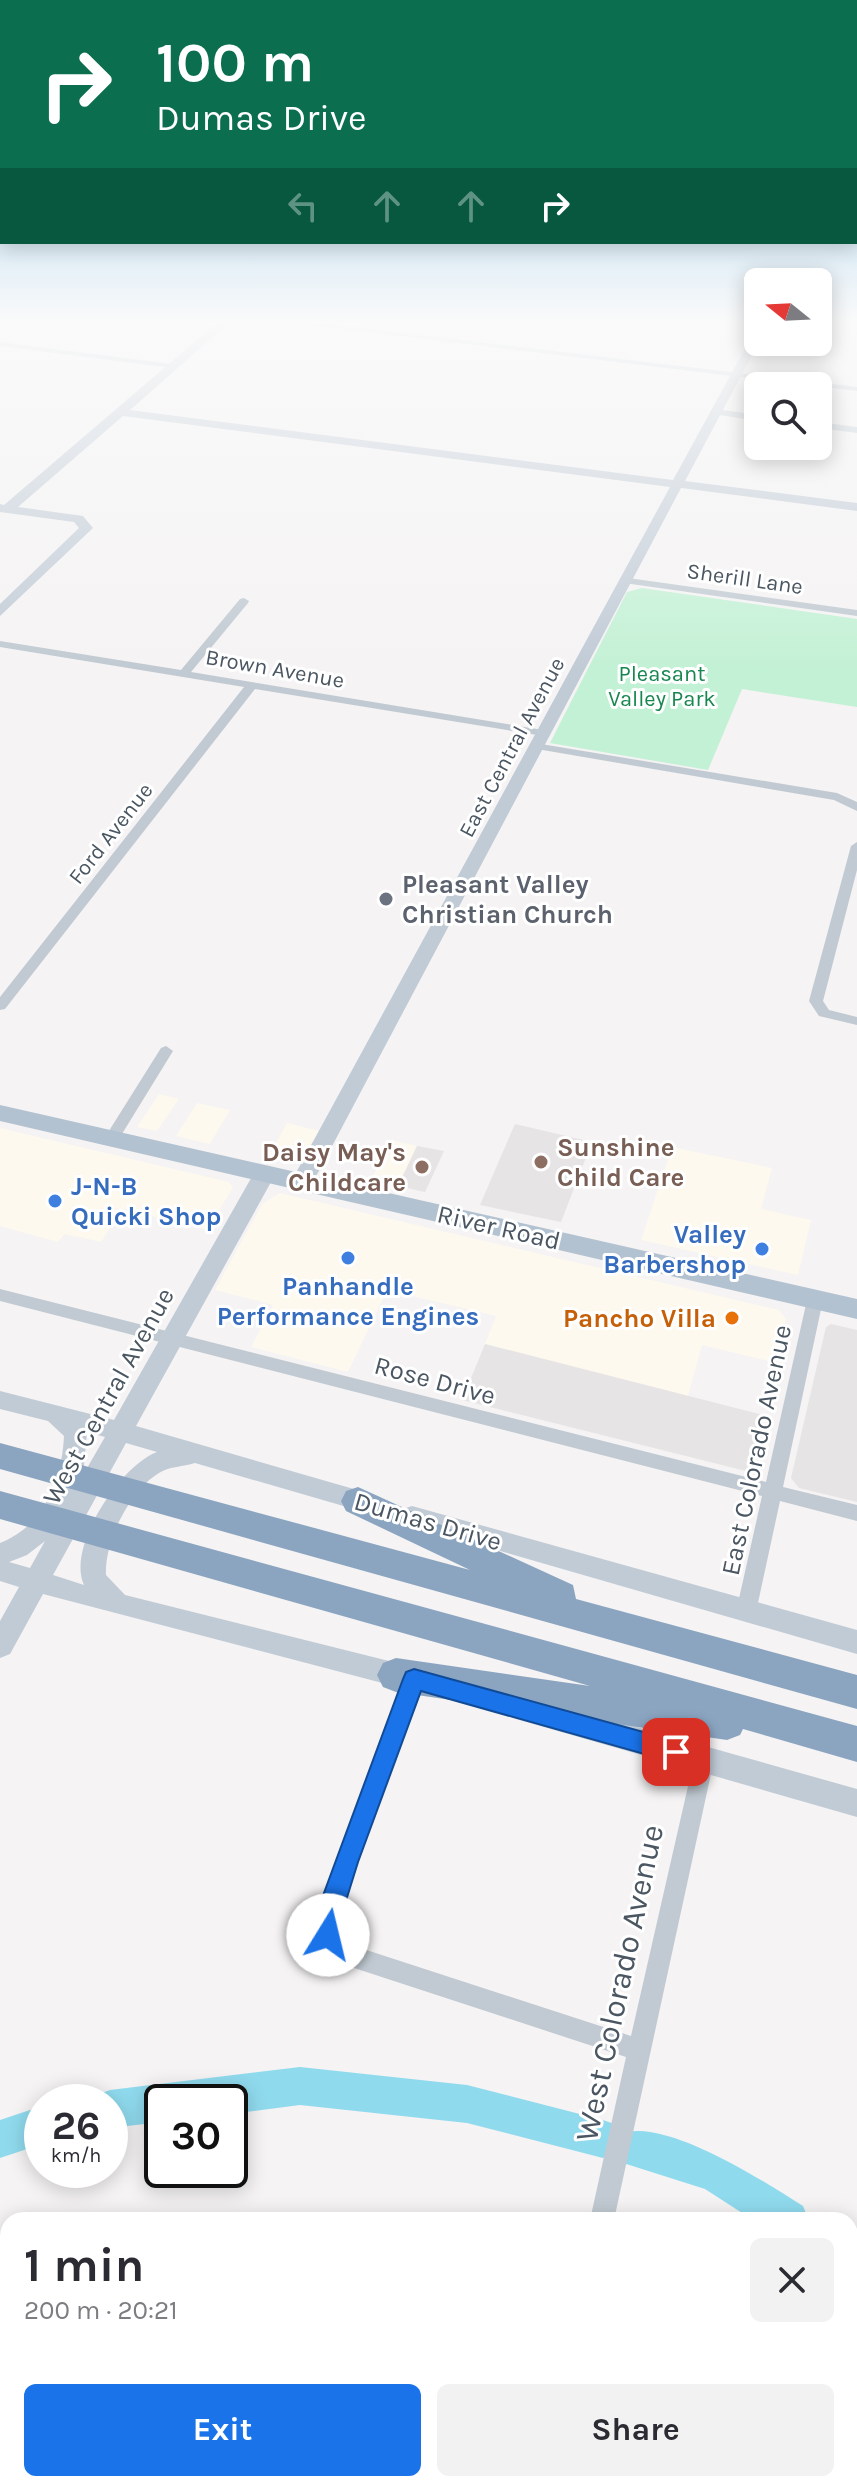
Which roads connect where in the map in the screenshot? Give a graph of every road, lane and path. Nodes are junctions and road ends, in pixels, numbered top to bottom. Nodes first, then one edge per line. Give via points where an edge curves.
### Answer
1 (90, 437) edge
2 (316, 437) edge
3 (702, 437) edge
4 (677, 484) junction
5 (857, 507) edge
6 (4, 509) edge
7 (628, 581) junction
8 (244, 601) dead end
9 (0, 612) edge
10 (857, 613) edge
11 (0, 644) edge
12 (185, 673) junction
13 (252, 685) junction
14 (539, 740) junction
15 (855, 804) edge
16 (857, 846) edge
17 (0, 1006) edge
18 (857, 1021) edge
19 (166, 1051) dead end
20 (0, 1113) edge
21 (112, 1138) junction
22 (265, 1173) junction
23 (302, 1182) junction
24 (0, 1295) edge
25 (815, 1300) junction
26 (857, 1309) edge
27 (171, 1339) junction
28 (0, 1400) edge
29 (56, 1413) junction
30 (120, 1431) junction
31 (198, 1454) junction
32 (10, 1459) edge
33 (773, 1492) junction
34 (358, 1501) junction
35 (0, 1505) edge
36 (857, 1513) edge
37 (0, 1554) edge
38 (0, 1570) edge
39 (36, 1582) junction
40 (118, 1604) junction
41 (746, 1612) junction
42 (857, 1642) edge
43 (0, 1646) edge
44 (750, 1662) junction
45 (405, 1677) junction
46 (857, 1692) edge
47 (845, 1741) edge
48 (704, 1760) junction
49 (857, 1803) edge
50 (640, 2050) junction
51 (604, 2212) edge

1 - 6 street
2 - 4 street
3 - 4 street, East Central Avenue
4 - 5 street
4 - 7 street, East Central Avenue
6 - 9 street via 78,519 86,528
7 - 10 street, Sherill Lane
7 - 14 street, East Central Avenue
8 - 12 street
11 - 12 street, Brown Avenue
12 - 13 street, Brown Avenue
13 - 14 street, Brown Avenue
13 - 17 street, Ford Avenue
14 - 15 street, Brown Avenue
14 - 23 street, East Central Avenue
16 - 18 street via 816,1001 824,1013
19 - 21 street
20 - 21 main road, River Road
21 - 22 main road, River Road
22 - 23 main road, River Road
22 - 27 street, West Central Avenue
23 - 25 main road, River Road
24 - 27 street, Rose Drive
25 - 26 main road, River Road
25 - 33 street, East Colorado Avenue
27 - 30 street, West Central Avenue
27 - 33 street, Rose Drive
28 - 29 street, Dumas Drive
29 - 30 street, Dumas Drive
29 - 37 street via 76,1433 77,1456 62,1495 41,1532
30 - 31 street, Dumas Drive
30 - 39 street, West Central Avenue
31 - 34 street, Dumas Drive
31 - 40 street via 161,1458 138,1475 118,1503 96,1550 92,1573
32 - 44 highway
33 - 36 street, Rose Drive
33 - 41 street, East Colorado Avenue
34 - 41 street, Dumas Drive
34 - 44 highway via 549,1592
35 - 47 highway
38 - 39 street
39 - 40 street
39 - 43 street, West Central Avenue
40 - 45 street
41 - 42 street, Dumas Drive
44 - 46 highway
45 - 47 highway
45 - 48 street
45 - 50 street via 327,1920 332,1945 342,1953
48 - 49 street
48 - 50 street, West Colorado Avenue
50 - 51 street, West Colorado Avenue

